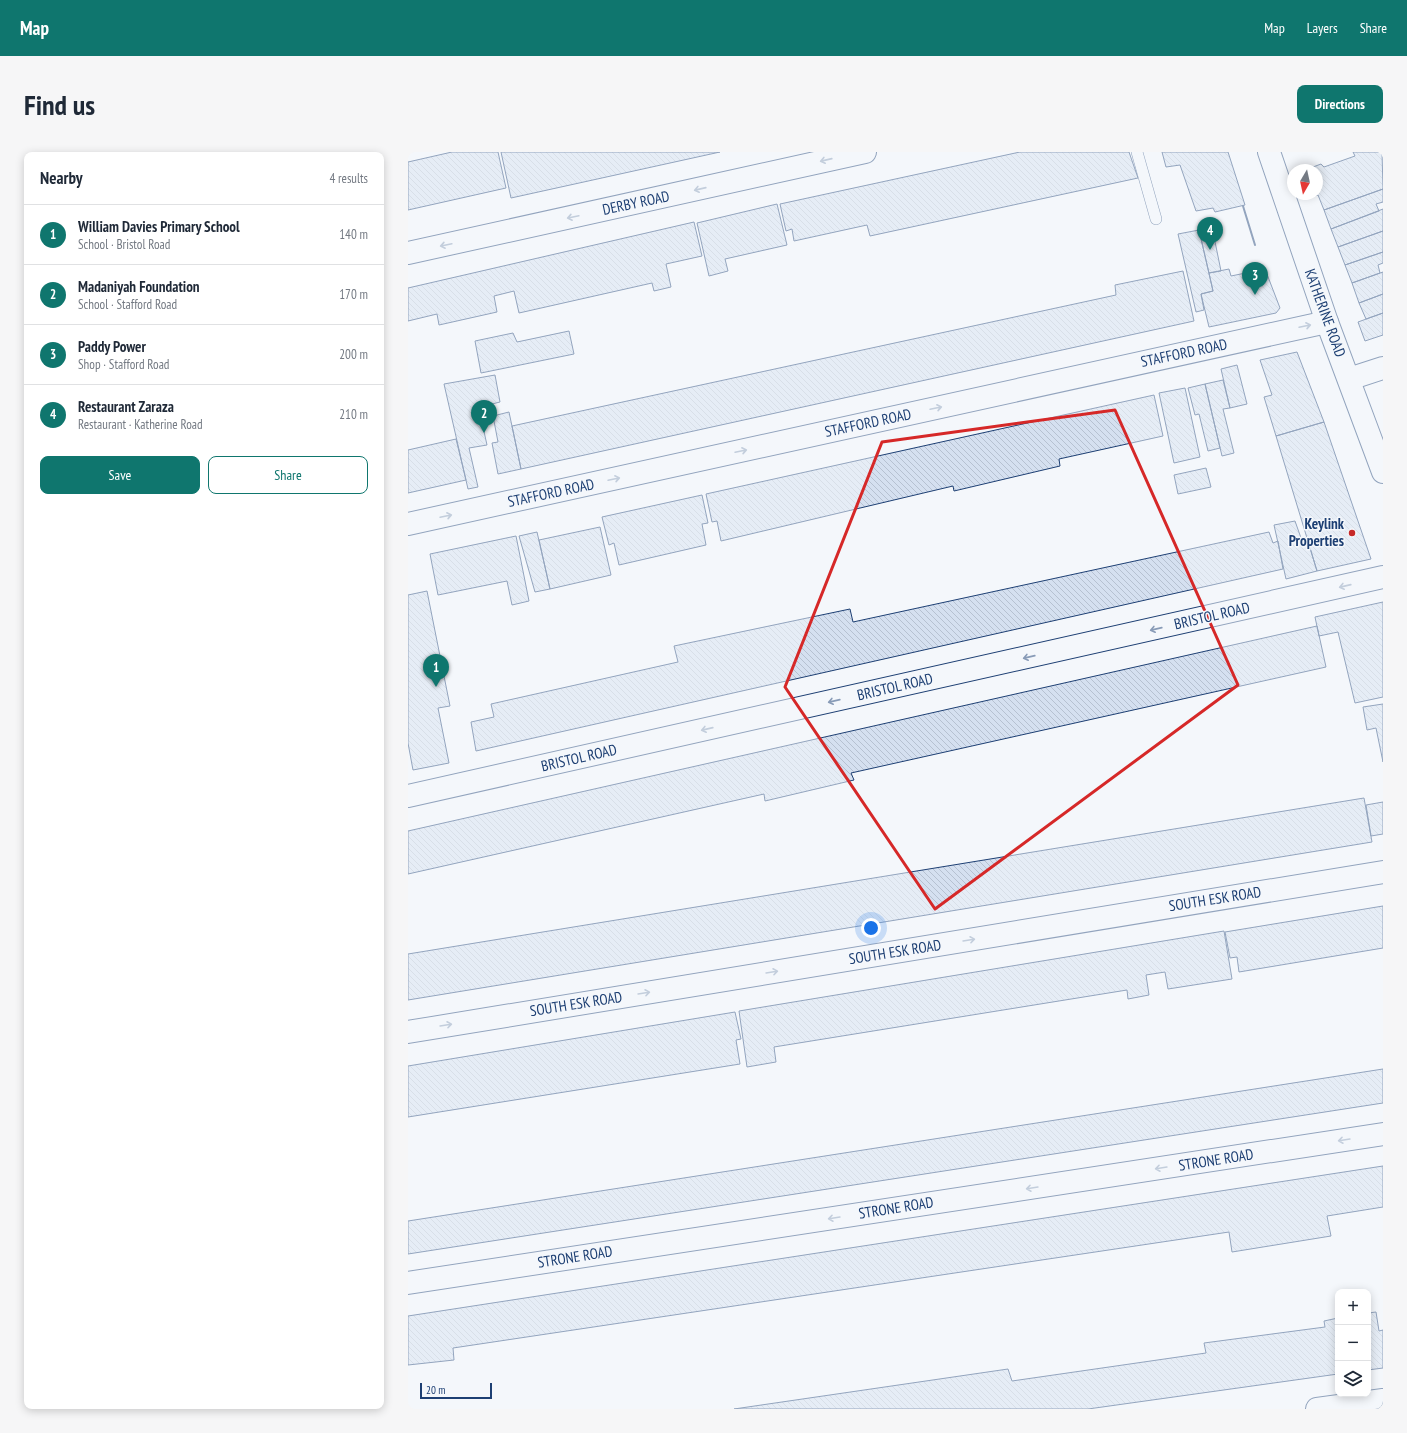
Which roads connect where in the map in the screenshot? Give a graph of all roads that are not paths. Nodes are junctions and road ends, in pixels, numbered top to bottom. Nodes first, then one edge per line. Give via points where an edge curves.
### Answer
1 (864, 152) edge
2 (1137, 152) edge
3 (1269, 152) edge
4 (1156, 219) dead end
5 (408, 253) edge
6 (1327, 322) junction
7 (1383, 368) edge
8 (1349, 379) junction
9 (1383, 472) edge
10 (408, 524) edge
11 (1383, 577) edge
12 (408, 796) edge
13 (1383, 872) edge
14 (408, 1032) edge
15 (1383, 1134) edge
16 (408, 1283) edge
17 (1383, 1400) edge
18 (1316, 1409) edge

1 -> 5 street, DERBY ROAD
2 - 4 lane
3 - 6 street, KATHERINE ROAD
6 - 8 street, KATHERINE ROAD
10 -> 6 street, STAFFORD ROAD
7 - 8 street
8 - 9 street, KATHERINE ROAD
11 -> 12 street, BRISTOL ROAD
14 -> 13 street, SOUTH ESK ROAD
15 -> 16 street, STRONE ROAD
17 - 18 street

